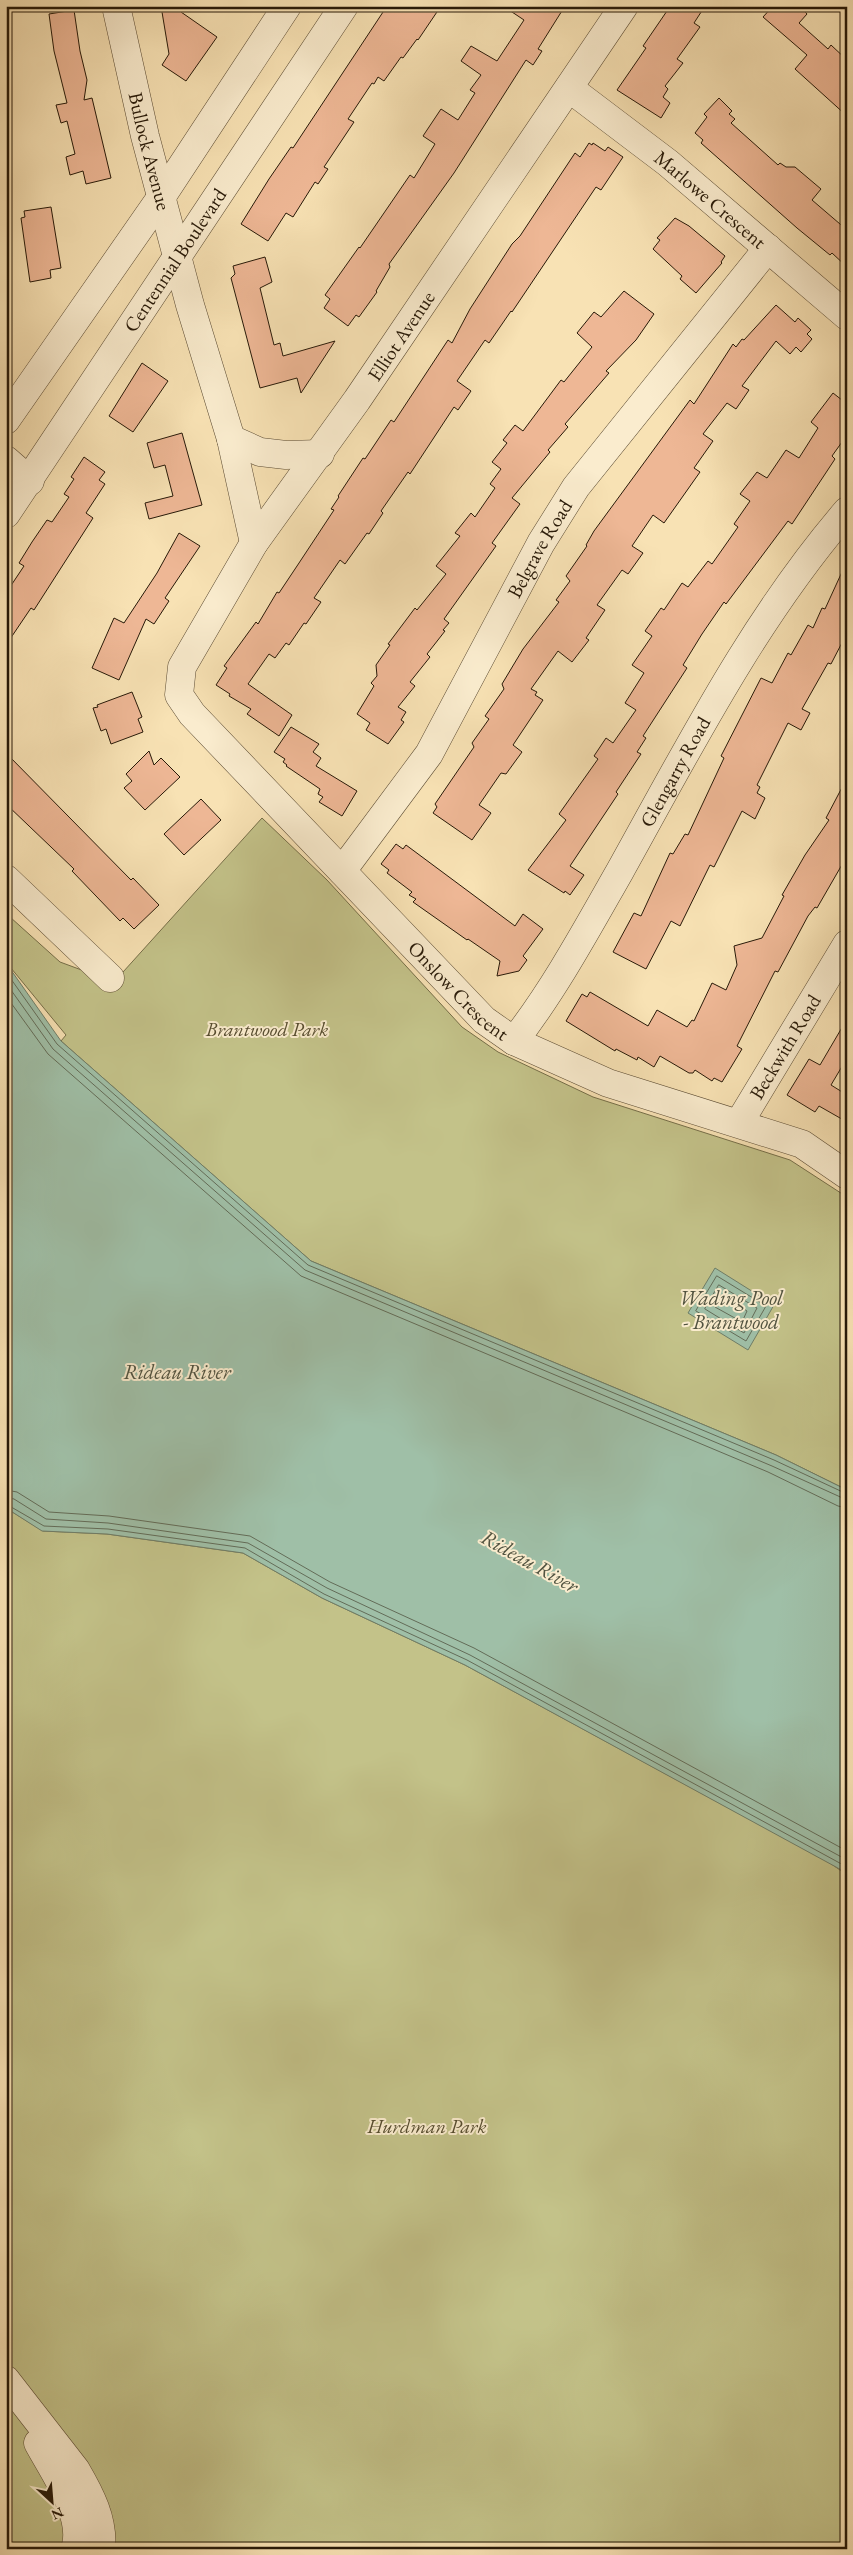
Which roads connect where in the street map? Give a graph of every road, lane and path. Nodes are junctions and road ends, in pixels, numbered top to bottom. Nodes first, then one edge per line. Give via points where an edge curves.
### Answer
1 (116, 6) edge
2 (287, 6) edge
3 (344, 6) edge
4 (624, 6) edge
5 (569, 88) junction
6 (162, 196) junction
7 (768, 248) junction
8 (177, 254) junction
9 (847, 316) edge
10 (6, 420) edge
11 (231, 439) junction
12 (320, 454) junction
13 (6, 460) edge
14 (30, 481) junction
15 (847, 511) edge
16 (6, 514) edge
17 (254, 543) junction
18 (182, 667) joint
19 (342, 870) junction
20 (6, 879) edge
21 (847, 944) edge
22 (110, 978) dead end
23 (514, 1041) junction
24 (739, 1123) junction
25 (847, 1175) edge
26 (6, 2380) edge
27 (75, 2549) edge
28 (101, 2549) edge

1 - 6 street, Bullock Avenue
2 - 6 street
3 - 8 street, Centennial Boulevard
4 - 5 street, Elliot Avenue
5 - 7 street, Marlowe Crescent via 668,163
5 - 12 street, Elliot Avenue
6 - 8 street, Bullock Avenue
6 - 10 street
7 - 9 street, Marlowe Crescent
7 - 19 street, Belgrave Road via 576,487 541,543 429,754
8 - 11 street, Bullock Avenue
8 - 14 street, Centennial Boulevard
11 - 12 street via 260,452
11 - 17 street, Bullock Avenue
12 - 17 street, Elliot Avenue
13 - 14 street
14 - 16 street, Centennial Boulevard
15 - 23 street, Glengarry Road via 809,554 738,660 584,936
17 - 18 street, Elliot Avenue
18 - 19 street, Onslow Crescent via 179,694 192,714
19 - 23 street, Onslow Crescent via 484,1020
20 - 22 street
21 - 24 street, Beckwith Road
23 - 24 street, Onslow Crescent via 608,1083
24 - 25 street, Onslow Crescent via 802,1144
26 - 27 street via 75,2516 78,2534
26 - 28 street via 85,2486 101,2529

